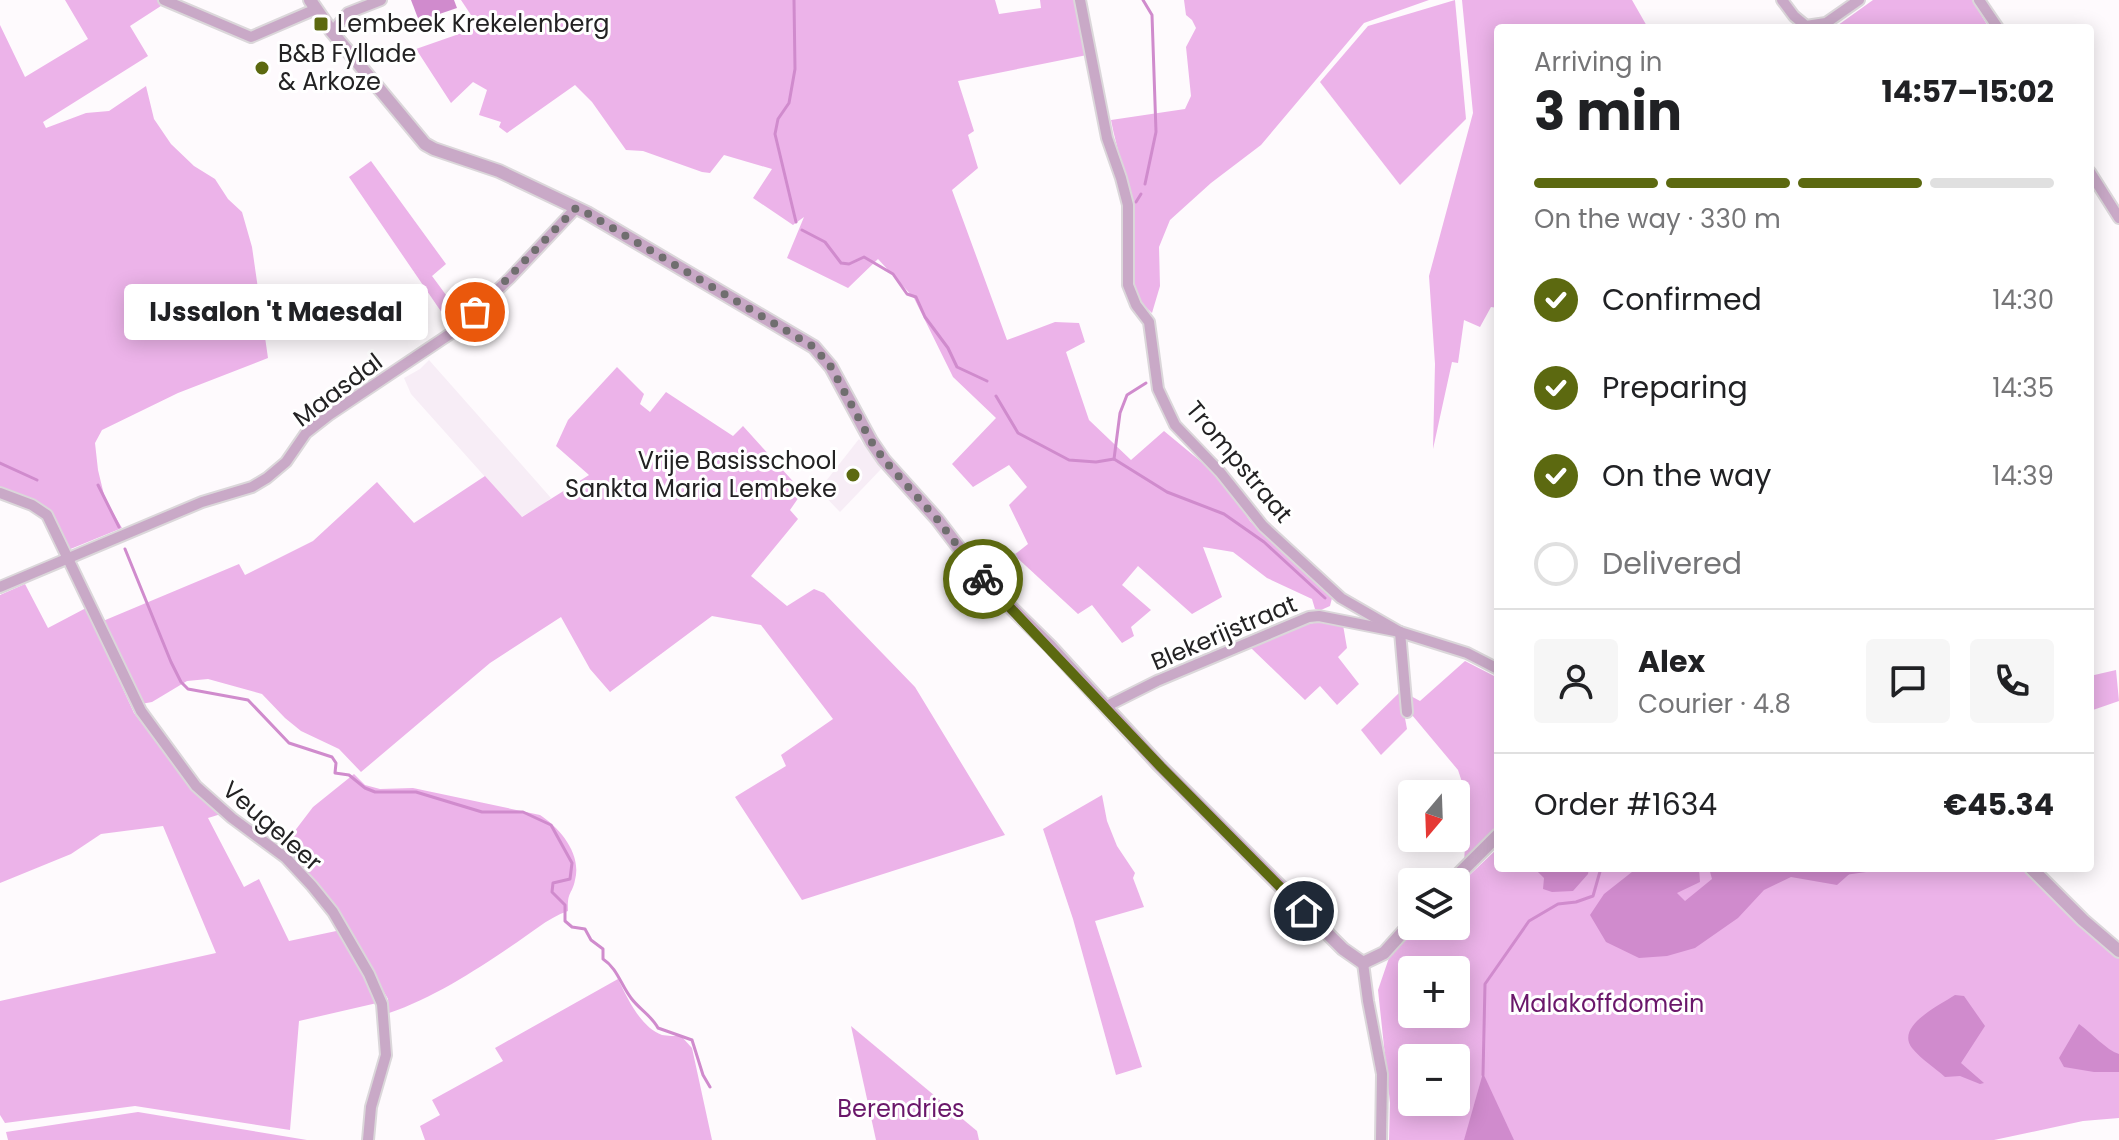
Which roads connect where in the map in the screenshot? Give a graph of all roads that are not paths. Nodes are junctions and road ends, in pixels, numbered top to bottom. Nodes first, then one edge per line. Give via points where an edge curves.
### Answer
1 (164, 0) edge
2 (381, 0) edge
3 (1080, 0) edge
4 (1782, 0) edge
5 (1859, 0) edge
6 (1979, 0) edge
7 (313, 4) edge
8 (1804, 24) edge
9 (1819, 24) edge
10 (1995, 24) edge
11 (332, 32) junction
12 (2094, 178) edge
13 (576, 208) junction
14 (2119, 218) edge
15 (0, 493) edge
16 (68, 559) junction
17 (1011, 559) dead end
18 (985, 582) junction
19 (0, 587) edge
20 (1341, 598) junction
21 (1330, 616) junction
22 (1400, 632) junction
23 (1494, 667) edge
24 (1105, 707) junction
25 (1407, 712) dead end
26 (1494, 839) edge
27 (1465, 868) edge
28 (2035, 872) edge
29 (1398, 938) edge
30 (2119, 951) edge
31 (1363, 963) junction
32 (368, 1140) edge
33 (1381, 1140) edge

1 - 7 street via 251,37
2 - 11 street via 348,13
3 - 20 street, Trompstraat via 1107,138 1128,205 1128,285 1149,322 1158,389 1175,425 1263,526
4 - 8 street
5 - 9 street
6 - 10 street
7 - 11 street
11 - 13 street via 425,144 499,171
12 - 14 street
13 - 16 street, Maasdal via 453,332 306,433 267,478
13 - 18 street via 814,347 884,460
15 - 16 street, Veugeleer via 47,515
16 - 19 street, Maasdal
16 - 32 street, Veugeleer via 150,724 196,786 286,858 312,886 369,974 382,1004 386,1055
17 - 18 street
18 - 24 street
20 - 21 street via 1339,609
20 - 22 street, Trompstraat
21 - 22 street, Blekerijstraat
21 - 24 street, Blekerijstraat via 1309,617
22 - 23 street, Blekerijstraat
22 - 25 street
24 - 31 street via 1274,882
26 - 27 street
28 - 30 street
29 - 31 street via 1384,953
31 - 33 street via 1382,1074

